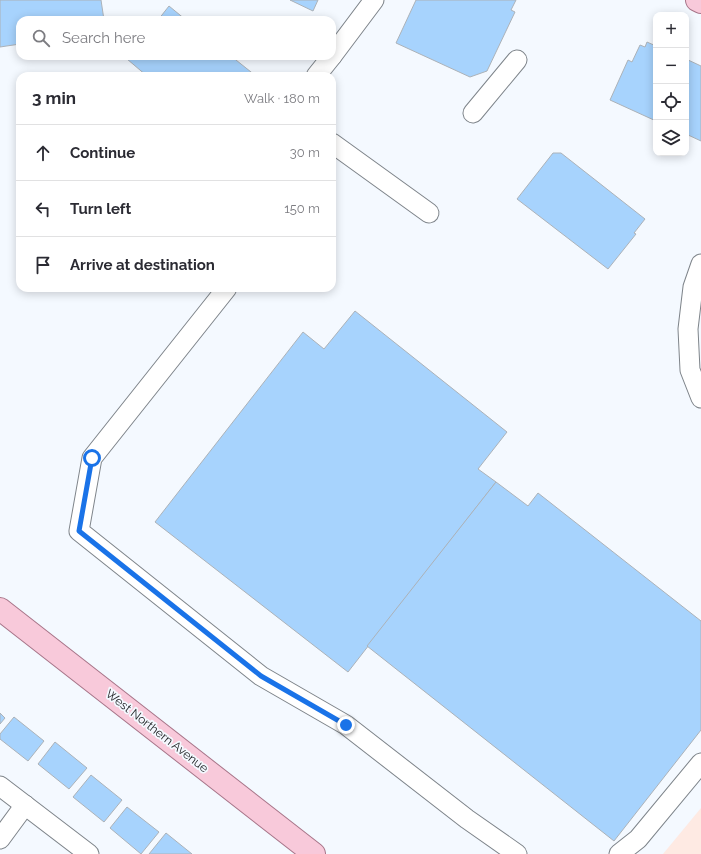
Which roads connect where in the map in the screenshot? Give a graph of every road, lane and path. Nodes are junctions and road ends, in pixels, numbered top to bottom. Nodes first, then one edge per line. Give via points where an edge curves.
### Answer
1 (374, 0) edge
2 (697, 0) edge
3 (701, 2) edge
4 (336, 51) edge
5 (329, 60) edge
6 (517, 60) dead end
7 (319, 72) edge
8 (473, 113) dead end
9 (336, 150) edge
10 (429, 213) dead end
11 (701, 264) edge
12 (224, 292) edge
13 (694, 329) edge
14 (701, 398) edge
15 (0, 609) edge
16 (701, 763) edge
17 (0, 786) edge
18 (25, 805) junction
19 (0, 838) edge
20 (89, 854) edge
21 (314, 854) edge
22 (517, 854) edge
23 (619, 854) edge

1 - 4 street
2 - 3 main road
5 - 7 street
6 - 8 street
9 - 10 street
11 - 13 street via 693,287
12 - 22 street via 92,458 79,531 261,676 346,725 467,819
13 - 14 street via 690,370
15 - 21 main road, West Northern Avenue
16 - 23 street via 638,840
17 - 18 street
18 - 19 street
18 - 20 street

